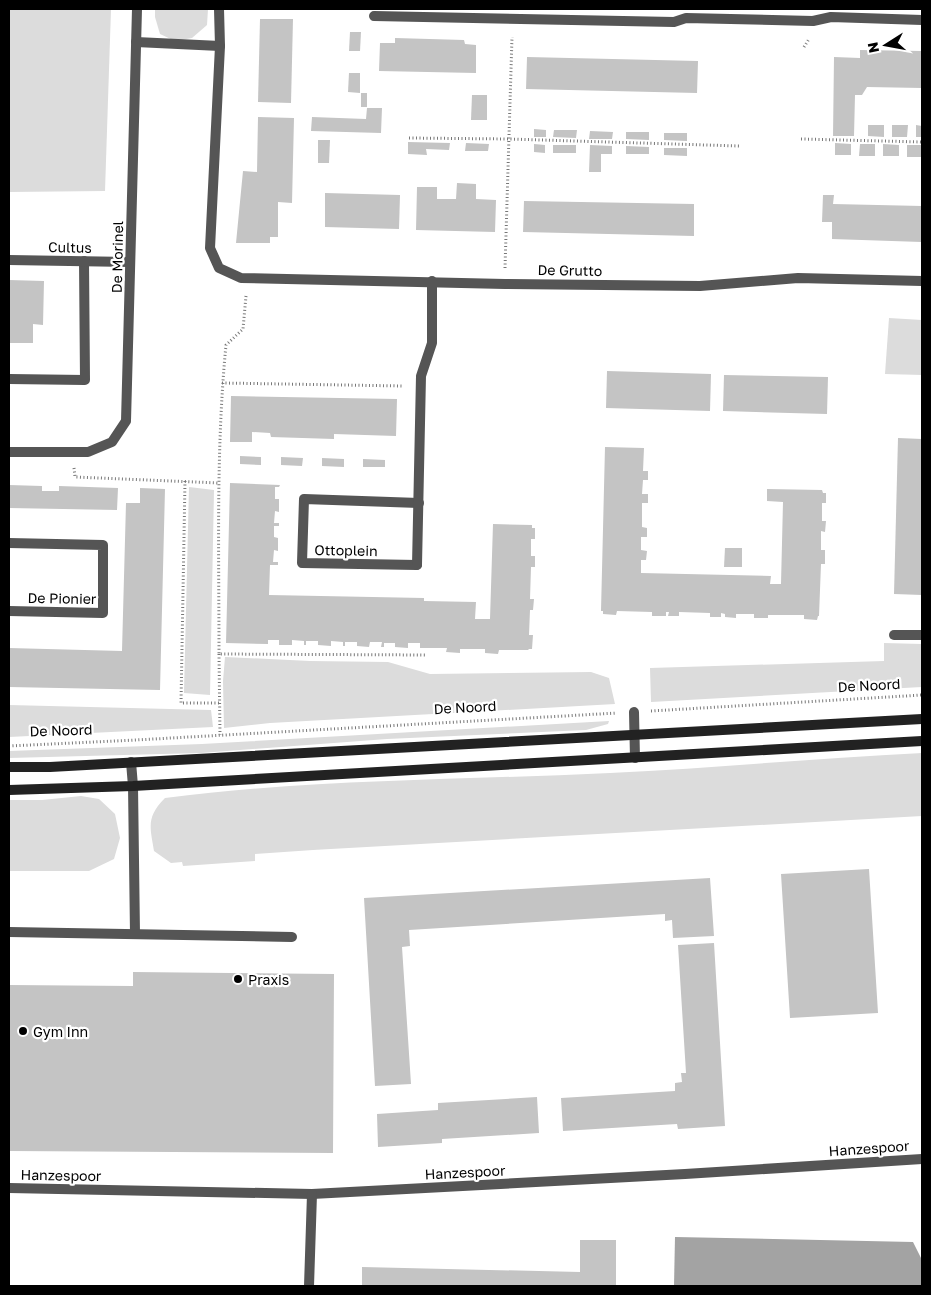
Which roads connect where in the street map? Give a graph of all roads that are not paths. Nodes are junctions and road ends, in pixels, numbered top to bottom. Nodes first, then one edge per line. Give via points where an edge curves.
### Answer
1 (137, 9) edge
2 (219, 9) edge
3 (374, 16) dead end
4 (922, 20) edge
5 (136, 42) junction
6 (220, 46) junction
7 (9, 260) edge
8 (84, 261) junction
9 (130, 262) junction
10 (432, 281) junction
11 (922, 281) edge
12 (9, 379) edge
13 (9, 452) edge
14 (419, 503) junction
15 (9, 543) edge
16 (9, 611) edge
17 (894, 635) dead end
18 (922, 635) edge
19 (634, 712) road end
20 (922, 719) edge
21 (634, 734) junction
22 (922, 741) edge
23 (635, 758) junction
24 (131, 762) junction
25 (9, 768) edge
26 (133, 786) junction
27 (9, 790) edge
28 (9, 932) edge
29 (135, 934) junction
30 (292, 937) dead end
31 (922, 1159) edge
32 (9, 1188) edge
33 (312, 1194) junction
34 (309, 1286) edge

1 - 5 street, De Morinel
2 - 6 street
3 - 4 street via 674,22 686,18
5 - 6 street
5 - 9 street, De Morinel
6 - 10 street, De Grutto via 210,248 219,268 241,278
7 - 8 street, Cultus
8 - 9 street, Cultus
8 - 12 street via 85,380
9 - 13 street, De Morinel via 126,421 112,442 88,452
10 - 11 street, De Grutto via 700,286 798,278
10 - 14 street, Ottoplein via 432,343 421,376
14 - 14 street, Ottoplein via 417,565 302,563 304,499
15 - 16 street, De Pionier via 102,545 103,613
17 - 18 street
19 - 21 street
20 - 21 main road
21 - 23 street
21 - 24 main road
22 - 23 main road
23 - 26 main road
24 - 25 main road
24 - 26 street
26 - 27 main road
26 - 29 street
28 - 29 street
29 - 30 street
31 - 33 street, Hanzespoor
32 - 33 street, Hanzespoor
33 - 34 street

